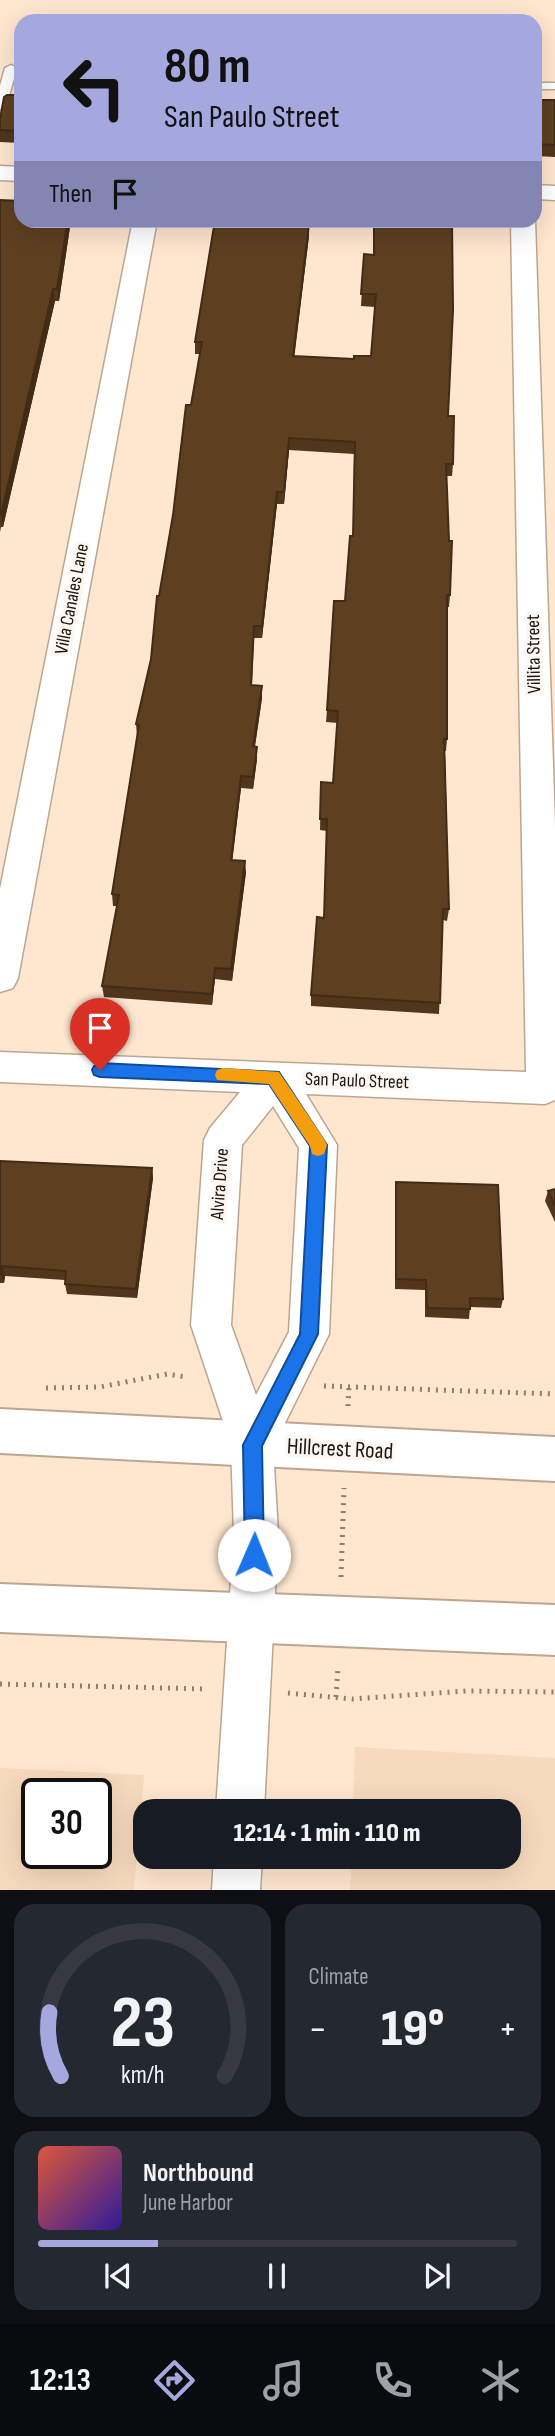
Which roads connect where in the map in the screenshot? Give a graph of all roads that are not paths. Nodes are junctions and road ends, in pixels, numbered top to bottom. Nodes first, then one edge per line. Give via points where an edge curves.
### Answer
1 (11, 68) edge
2 (0, 106) edge
3 (143, 228) edge
4 (523, 228) edge
5 (0, 978) edge
6 (0, 1067) edge
7 (274, 1077) junction
8 (545, 1088) joint
9 (0, 1432) edge
10 (253, 1445) junction
11 (555, 1459) edge
12 (0, 1608) edge
13 (251, 1618) junction
14 (555, 1630) edge
15 (241, 1799) edge
16 (237, 1869) edge
17 (236, 1890) edge

1 - 2 lane
3 - 5 street, Villa Canales Lane
4 - 8 street, Villita Street
6 - 7 street, San Paulo Street
7 - 8 street, San Paulo Street
7 - 10 street, Alvira Drive via 223,1140 211,1312 211,1325
7 - 10 street, Alvira Drive via 318,1145 309,1334
9 - 10 street, Hillcrest Road
10 - 11 street, Hillcrest Road
10 - 13 street, Alvira Drive via 256,1533
12 - 13 street
13 - 14 street
13 - 15 street, Alvira Drive
16 - 17 street

